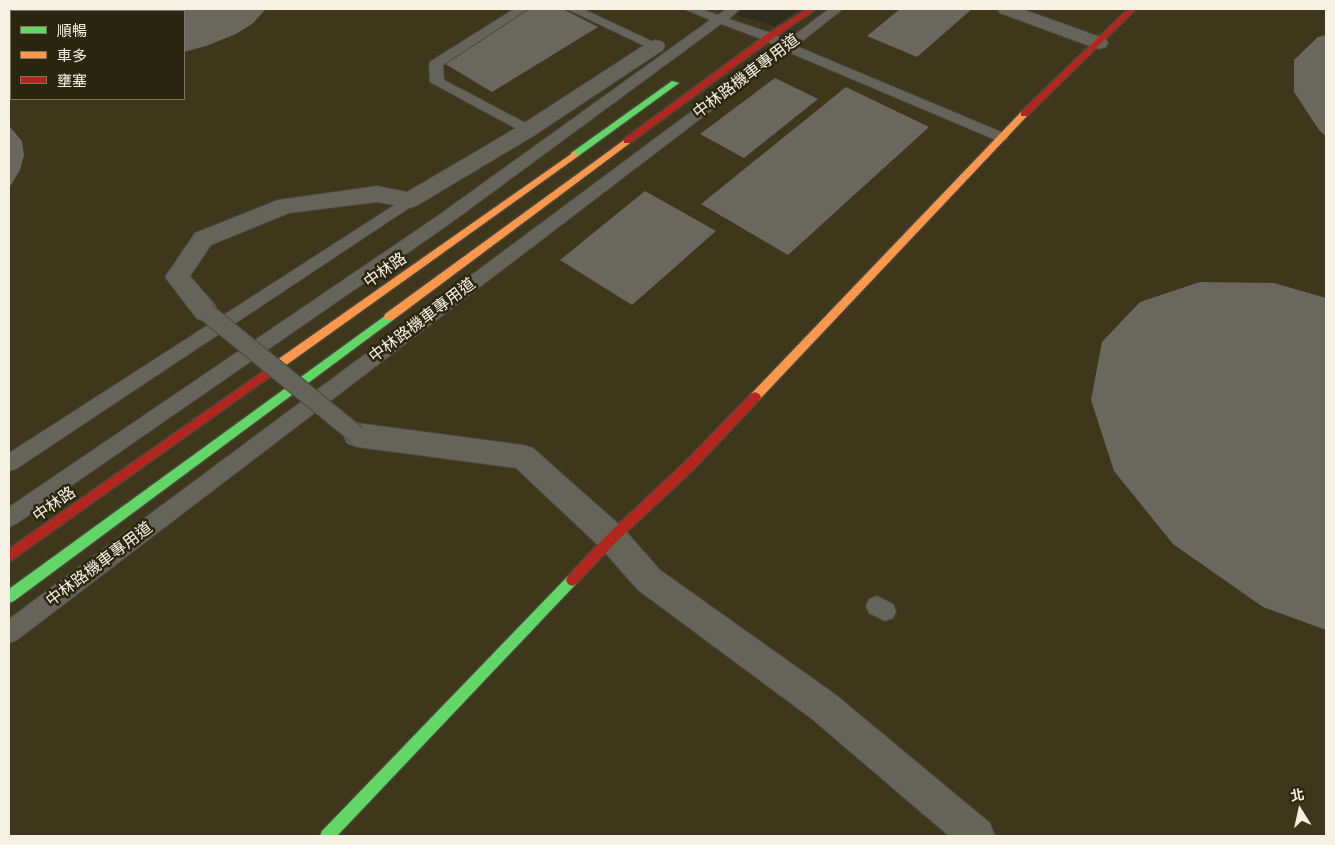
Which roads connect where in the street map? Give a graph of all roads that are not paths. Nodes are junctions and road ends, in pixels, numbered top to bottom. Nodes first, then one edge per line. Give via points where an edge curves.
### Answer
1 (522, 9) edge
2 (573, 9) edge
3 (690, 9) edge
4 (734, 9) edge
5 (812, 9) edge
6 (837, 9) edge
7 (1006, 9) edge
8 (1132, 9) edge
9 (718, 19) junction
10 (764, 19) dead end
11 (748, 30) junction
12 (769, 37) junction
13 (737, 38) dead end
14 (1099, 43) junction
15 (656, 46) joint
16 (786, 46) junction
17 (683, 77) dead end
18 (528, 130) junction
19 (1001, 137) junction
20 (410, 200) junction
21 (206, 312) joint
22 (357, 435) joint
23 (9, 463) edge
24 (9, 518) edge
25 (612, 538) junction
26 (9, 556) edge
27 (9, 597) edge
28 (9, 632) edge
29 (327, 836) edge
30 (977, 836) edge

1 - 18 lane via 436,64 437,82
2 - 15 lane
3 - 9 lane
4 - 9 lane
5 - 12 street
6 - 16 lane, 中林路機車專用道
7 - 14 street
8 - 14 street
9 - 11 lane
9 - 24 lane via 442,221
10 - 11 street
11 - 12 lane
11 - 13 street
12 - 16 lane
12 - 27 street
14 - 19 street
15 - 18 street
16 - 19 lane
16 - 28 lane, 中林路機車專用道
17 - 26 street, 中林路
18 - 20 street
19 - 25 street via 689,466
20 - 21 street via 377,194 286,206 203,239 177,277
20 - 23 lane
21 - 22 lane, bridge
22 - 25 street via 523,457
25 - 29 street
25 - 30 street via 649,580 824,707

